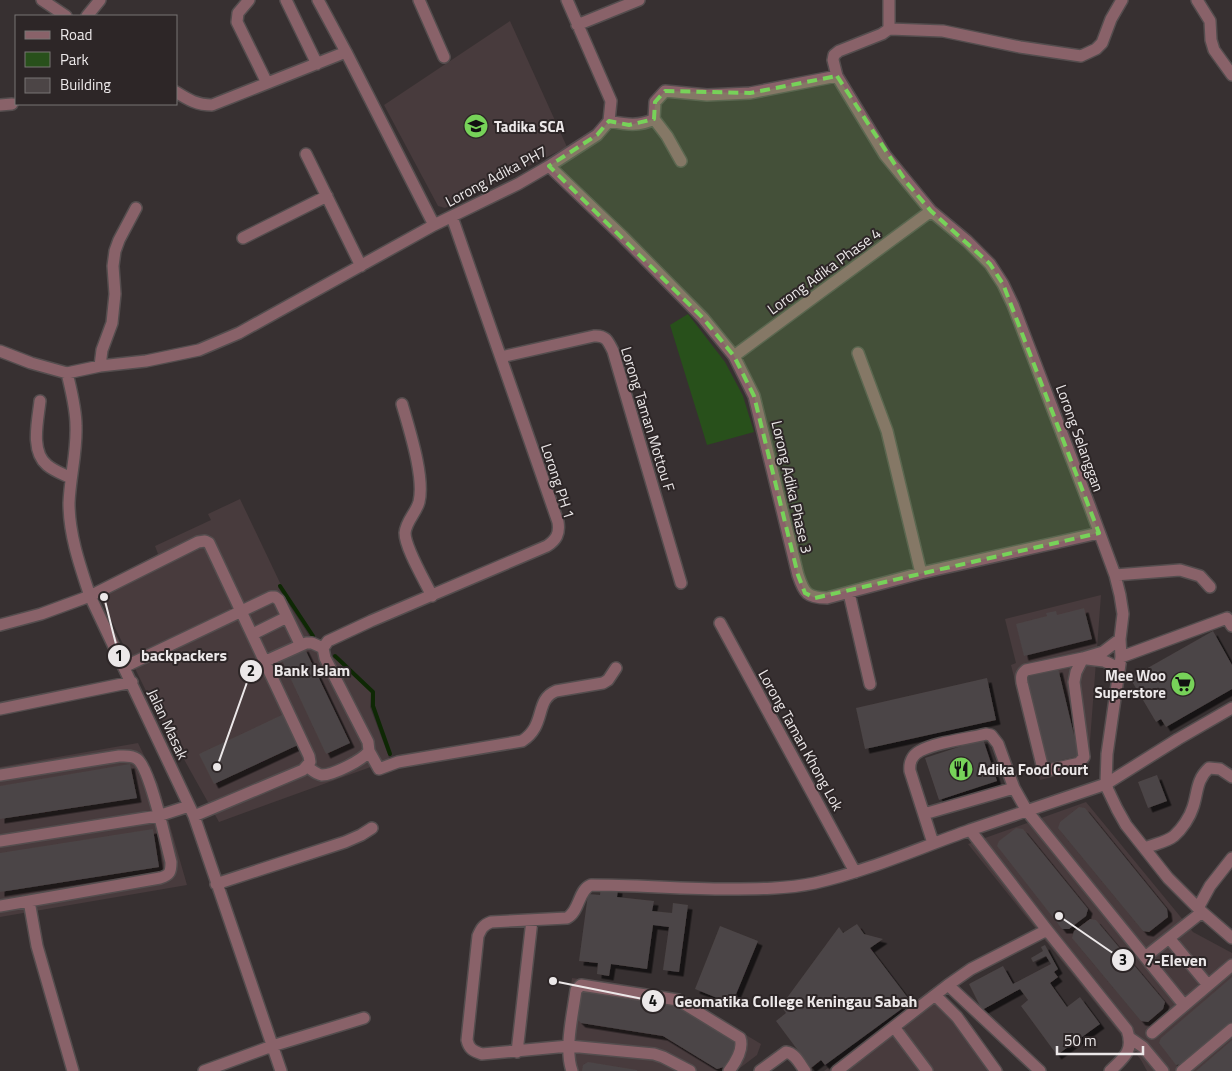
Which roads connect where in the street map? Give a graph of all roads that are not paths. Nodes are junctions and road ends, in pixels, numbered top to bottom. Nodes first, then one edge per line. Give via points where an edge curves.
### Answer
1 (42, 0) edge
2 (100, 0) edge
3 (249, 0) edge
4 (286, 0) edge
5 (318, 0) edge
6 (419, 0) edge
7 (567, 0) edge
8 (639, 0) edge
9 (889, 0) edge
10 (1122, 0) edge
11 (1197, 0) edge
12 (64, 15) edge
13 (88, 15) edge
14 (577, 25) junction
15 (889, 29) junction
16 (346, 52) junction
17 (444, 57) dead end
18 (317, 64) junction
19 (1232, 75) edge
20 (837, 76) junction
21 (267, 83) junction
22 (178, 93) edge
23 (12, 104) dead end
24 (0, 105) edge
25 (654, 119) junction
26 (609, 121) junction
27 (306, 154) dead end
28 (681, 161) dead end
29 (549, 166) junction
30 (327, 196) junction
31 (136, 208) dead end
32 (931, 211) junction
33 (452, 217) junction
34 (434, 225) junction
35 (243, 238) dead end
36 (361, 266) junction
37 (0, 351) edge
38 (858, 353) dead end
39 (734, 356) junction
40 (501, 357) junction
41 (100, 366) junction
42 (67, 373) junction
43 (40, 401) dead end
44 (402, 404) dead end
45 (71, 478) junction
46 (1098, 533) junction
47 (921, 573) junction
48 (1115, 575) junction
49 (681, 583) dead end
50 (1210, 587) dead end
51 (849, 593) junction
52 (90, 596) junction
53 (432, 596) junction
54 (242, 610) junction
55 (287, 617) junction
56 (720, 623) dead end
57 (0, 625) edge
58 (1232, 626) edge
59 (253, 634) junction
60 (1120, 639) junction
61 (300, 644) junction
62 (323, 648) junction
63 (1083, 658) junction
64 (266, 661) junction
65 (1120, 663) junction
66 (124, 667) junction
67 (616, 668) dead end
68 (132, 682) junction
69 (870, 684) dead end
70 (1232, 708) edge
71 (0, 709) edge
72 (369, 751) junction
73 (308, 767) junction
74 (0, 776) edge
75 (1232, 777) edge
76 (1106, 784) junction
77 (1014, 788) junction
78 (191, 811) junction
79 (1026, 811) junction
80 (924, 814) junction
81 (158, 816) junction
82 (372, 828) dead end
83 (970, 830) junction
84 (0, 841) edge
85 (933, 843) junction
86 (1146, 848) junction
87 (1232, 858) edge
88 (855, 872) junction
89 (216, 884) junction
90 (29, 901) junction
91 (0, 906) edge
92 (1200, 910) junction
93 (532, 920) junction
94 (1047, 930) junction
95 (1169, 938) junction
96 (1232, 938) edge
97 (1145, 957) junction
98 (1232, 965) edge
99 (948, 985) junction
100 (1208, 985) junction
101 (935, 995) junction
102 (1184, 1005) junction
103 (364, 1018) dead end
104 (894, 1026) junction
105 (1232, 1029) edge
106 (1152, 1033) dead end
107 (1130, 1038) junction
108 (272, 1046) junction
109 (569, 1046) junction
110 (518, 1052) junction
111 (851, 1067) edge
112 (684, 1070) edge
113 (764, 1070) edge
114 (72, 1071) edge
115 (204, 1071) edge
116 (281, 1071) edge
117 (572, 1071) edge
118 (729, 1071) edge
119 (805, 1071) edge
120 (837, 1071) edge
121 (926, 1071) edge
122 (996, 1071) edge
123 (1040, 1071) edge
124 (1110, 1071) edge
125 (1163, 1071) edge
126 (1182, 1071) edge

1 - 12 street
2 - 13 street
3 - 21 street via 238,13 237,22
4 - 18 street
5 - 16 street
6 - 17 street
7 - 14 street
8 - 14 street
9 - 15 street
10 - 15 street via 1102,43 1081,56 943,31
11 - 19 street via 1210,21 1214,50
14 - 26 street via 611,101
15 - 20 street via 834,55
16 - 18 street
16 - 34 street
18 - 21 street
20 - 25 street via 750,93 707,95 665,91 655,102
20 - 32 street, Lorong Selanggan via 885,155
21 - 22 street via 212,105 194,103
23 - 24 street
25 - 26 street via 645,124 629,125
25 - 28 street
26 - 29 street, Lorong Adika PH7 via 597,135
27 - 30 street
29 - 33 street, Lorong Adika PH7
29 - 39 street, Lorong Adika Phase 3 via 703,318
30 - 35 street
30 - 36 street
31 - 41 street via 116,251 112,323
32 - 39 street, Lorong Adika Phase 4
32 - 46 street, Lorong Selanggan via 990,264 1014,305
33 - 34 street, Lorong Adika PH7
33 - 40 street, Lorong PH 1
34 - 36 street, Lorong Adika PH7
36 - 41 street, Lorong Adika PH7 via 239,333 199,350
37 - 42 street
38 - 47 street via 887,431
39 - 51 street, Lorong Adika Phase 3 via 754,396 802,586 815,598
40 - 49 street, Lorong Taman Mottou F via 594,336 605,337 613,351
40 - 53 street, Lorong PH 1 via 558,522 558,532 555,540 547,546
41 - 42 street, Lorong Adika PH7
42 - 45 street, Jalan Masak via 76,426
43 - 45 street via 38,454 46,464
44 - 53 street via 420,491 419,502 405,534
45 - 52 street, Jalan Masak via 69,504 73,542
46 - 47 street, Lorong Adika Phase 3
46 - 48 street, Lorong Selanggan
47 - 51 street, Lorong Adika Phase 3
48 - 50 street via 1180,570 1200,576
48 - 60 street, Lorong Selanggan via 1123,614
51 - 69 street
52 - 54 street via 205,541 211,546
52 - 57 street
52 - 66 street, Jalan Masak
53 - 62 street, Lorong PH 1 via 345,633
54 - 55 street via 275,597
54 - 59 street
54 - 66 street
55 - 59 street
55 - 61 street
56 - 88 street, Lorong Taman Khong Lok
58 - 65 street via 1227,618
59 - 64 street
60 - 63 street via 1103,652
60 - 65 street, Lorong Selanggan
61 - 62 street via 312,643
61 - 64 street
62 - 72 street via 368,742
63 - 63 street via 1026,670 1021,677 1042,765 1048,770 1080,763 1084,757 1074,682
63 - 65 street
64 - 73 street via 310,756
65 - 76 street, Lorong Selanggan
66 - 68 street, Jalan Masak
67 - 72 street via 603,683 550,694 533,732 522,741 398,762 379,769
68 - 71 street
68 - 78 street, Jalan Masak
70 - 76 street
72 - 73 street via 362,759 328,774 321,775
73 - 78 street
74 - 81 street via 131,756 139,760 146,773
75 - 86 street via 1220,769 1209,768 1197,785 1186,821 1173,836
76 - 79 street
76 - 86 street, Lorong Selanggan via 1126,825
77 - 79 street
77 - 80 street
77 - 80 street via 998,744 991,735 934,746 913,757 910,766
78 - 81 street
78 - 89 street, Jalan Masak
79 - 83 street
79 - 97 street
80 - 85 street
81 - 84 street
81 - 90 street via 171,862 168,875
82 - 89 street via 345,842
83 - 85 street
83 - 94 street
85 - 88 street
86 - 92 street, Lorong Selanggan via 1168,878
87 - 92 street via 1210,886
88 - 93 street via 814,883 767,889 591,884 585,888 570,917
89 - 108 street, Jalan Masak
90 - 91 street
90 - 114 street via 37,946
92 - 95 street
92 - 96 street, Lorong Selanggan
93 - 110 street
93 - 110 street via 491,922 481,928 478,936 468,1047 482,1054
94 - 99 street via 971,969
94 - 107 street via 1122,1022
95 - 97 street
95 - 100 street
97 - 102 street
98 - 100 street
99 - 101 street
99 - 123 street
100 - 102 street
101 - 104 street
101 - 122 street via 956,1017
102 - 106 street
103 - 108 street
104 - 111 street
104 - 121 street
105 - 126 street
107 - 124 street via 1125,1056
107 - 125 street via 1143,1047
108 - 115 street
108 - 116 street, Jalan Masak
109 - 110 street
109 - 112 street via 654,1054
109 - 117 street
109 - 118 street via 576,990 581,985 675,1000 740,1038 741,1048
111 - 120 street
113 - 119 street via 789,1052

